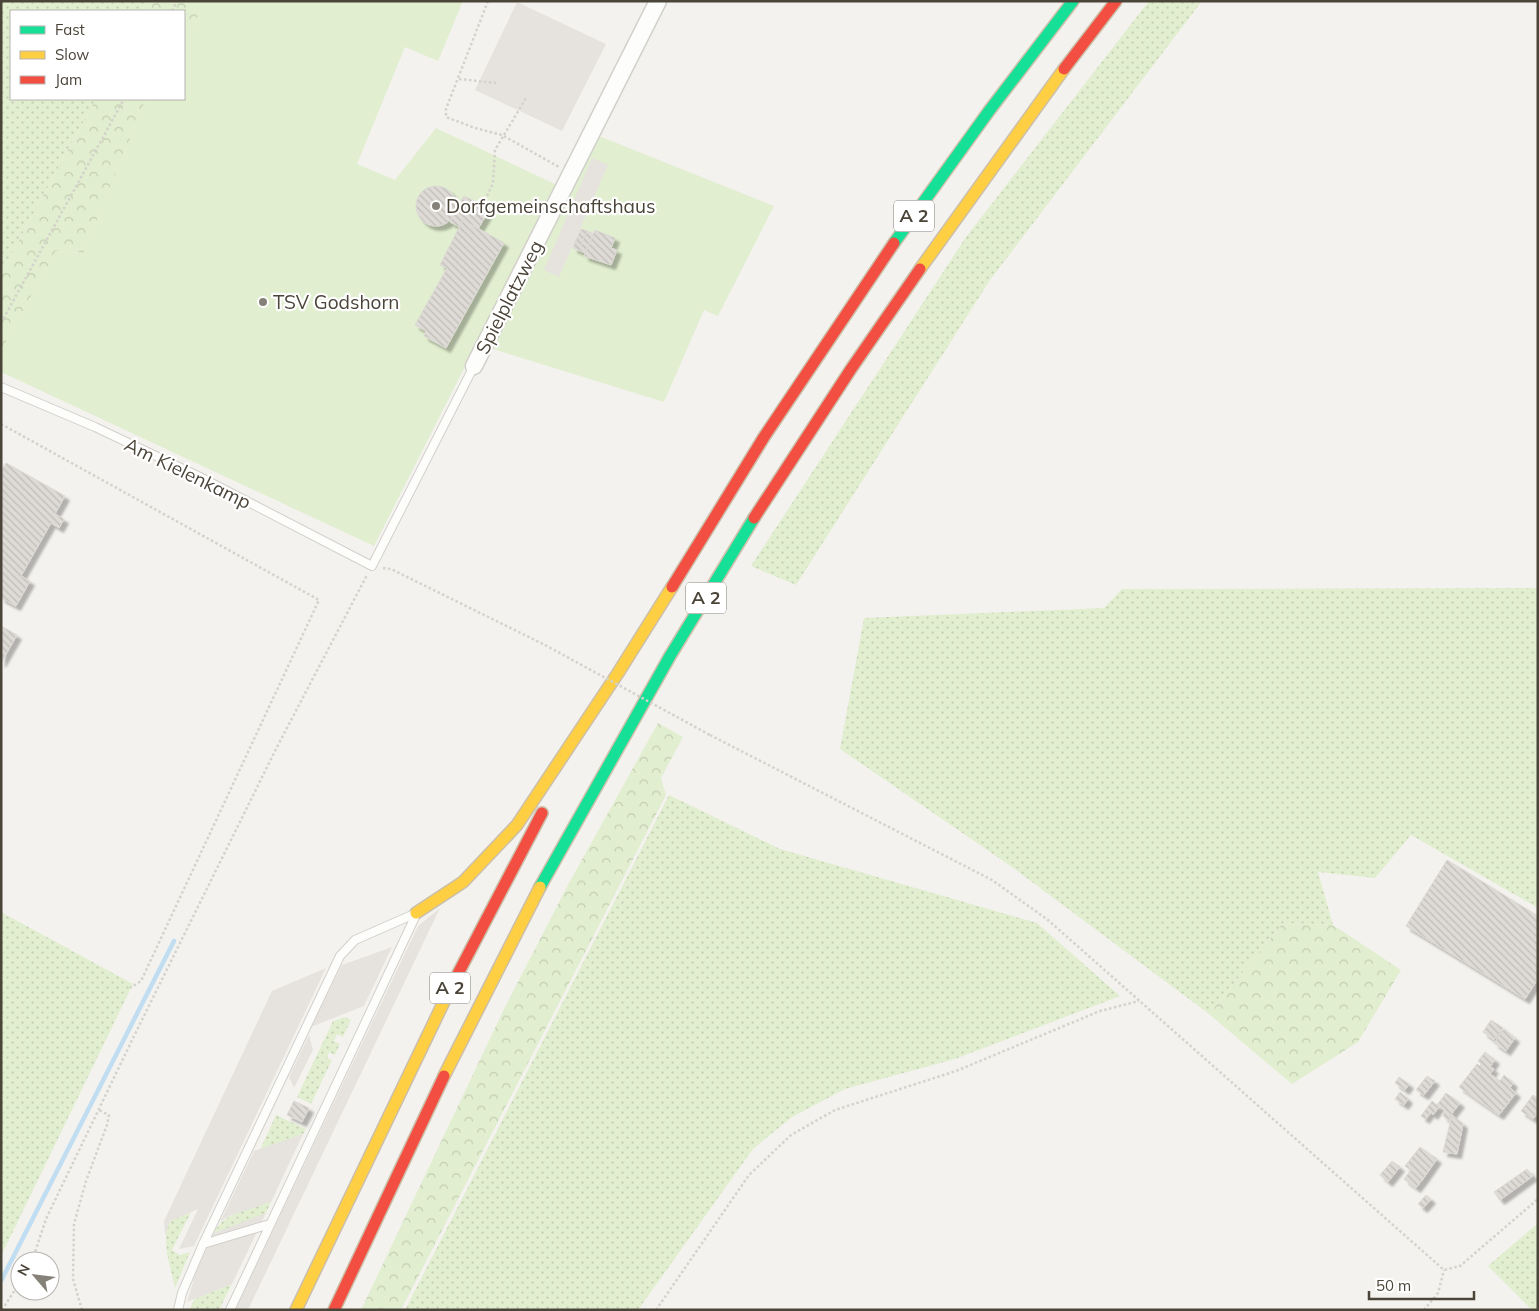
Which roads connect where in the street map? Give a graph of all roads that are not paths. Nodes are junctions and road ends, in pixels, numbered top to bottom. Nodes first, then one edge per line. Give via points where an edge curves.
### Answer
1 (658, 1) edge
2 (1073, 1) edge
3 (1116, 1) edge
4 (474, 366) joint
5 (1, 387) edge
6 (372, 566) joint
7 (618, 673) junction
8 (416, 913) junction
9 (270, 1224) junction
10 (203, 1244) junction
11 (178, 1310) edge
12 (230, 1310) edge
13 (296, 1310) edge
14 (334, 1310) edge

1 - 4 street, Spielplatzweg
2 - 7 highway, A 2 via 866,282 764,437
3 - 14 highway, A 2 via 896,300 794,455 682,636 612,754 518,929 429,1107
4 - 6 lane, Spielplatzweg
5 - 6 lane, Am Kielenkamp via 96,427 200,477
7 - 8 highway via 517,825 463,882
7 - 13 highway, A 2 via 487,913 396,1094
8 - 9 lane
8 - 10 lane via 355,940 340,956
9 - 10 lane
9 - 12 lane
10 - 11 lane

